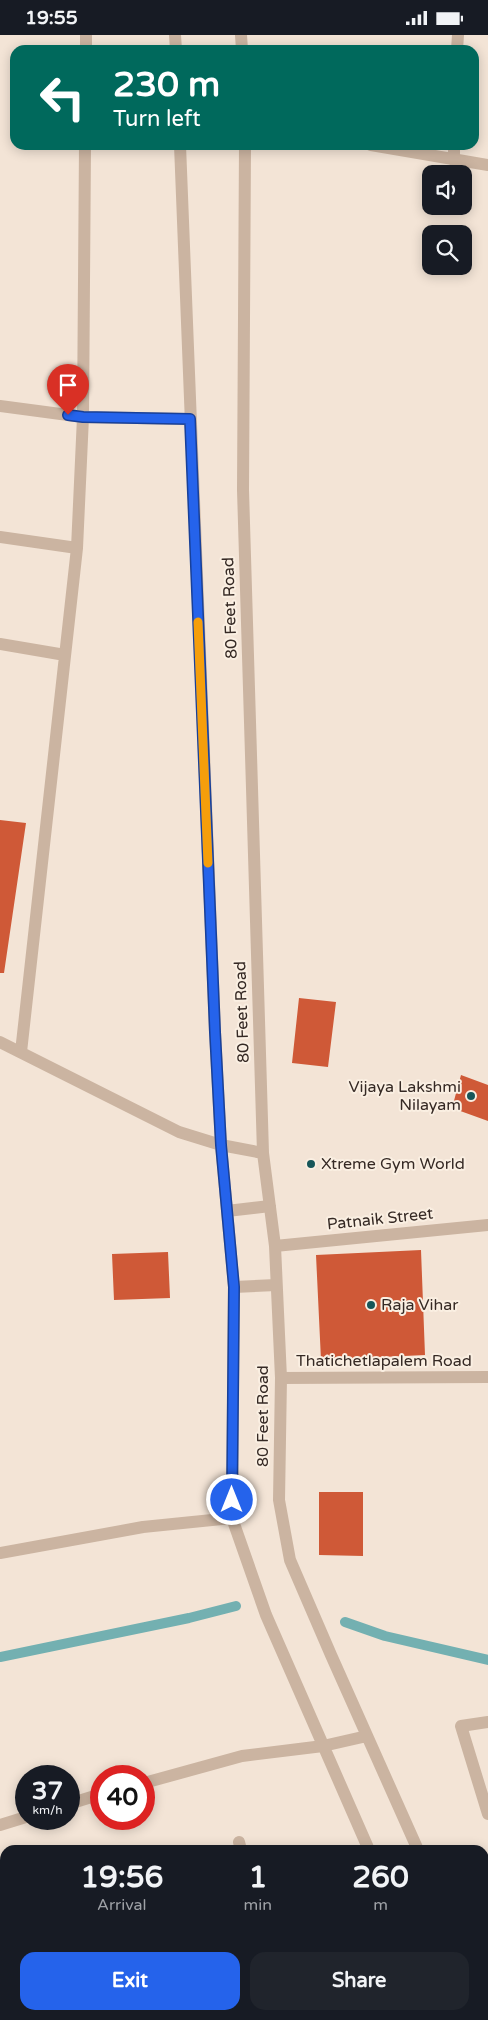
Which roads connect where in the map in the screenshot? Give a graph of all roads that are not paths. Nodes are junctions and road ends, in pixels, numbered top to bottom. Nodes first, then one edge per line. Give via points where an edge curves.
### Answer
1 (85, 150) edge
2 (180, 150) edge
3 (245, 150) edge
4 (397, 150) edge
5 (454, 150) edge
6 (454, 161) junction
7 (488, 165) edge
8 (0, 406) edge
9 (83, 417) junction
10 (190, 419) junction
11 (0, 537) edge
12 (77, 548) junction
13 (0, 644) edge
14 (65, 655) junction
15 (0, 1042) edge
16 (21, 1052) junction
17 (221, 1145) junction
18 (263, 1153) junction
19 (270, 1206) junction
20 (227, 1211) junction
21 (488, 1225) edge
22 (275, 1246) junction
23 (276, 1285) junction
24 (234, 1287) junction
25 (488, 1377) edge
26 (281, 1378) junction
27 (232, 1519) junction
28 (0, 1553) edge
29 (488, 1722) edge
30 (366, 1736) junction
31 (323, 1746) junction
32 (155, 1780) edge
33 (488, 1813) edge
34 (15, 1820) edge
35 (0, 1825) edge
36 (367, 1845) edge
37 (416, 1845) edge

1 - 9 street
2 - 10 street, 80 Feet Road
3 - 18 street, 80 Feet Road via 242,490
4 - 6 street
5 - 6 street
6 - 7 street
8 - 9 street
9 - 10 street
9 - 12 street
10 - 17 street, 80 Feet Road
11 - 12 street
12 - 14 street
13 - 14 street
14 - 16 street
15 - 16 street
16 - 17 street via 179,1132
17 - 18 street
17 - 20 street, 80 Feet Road
18 - 19 street, 80 Feet Road
19 - 20 street
19 - 22 street, 80 Feet Road
20 - 24 street, 80 Feet Road
21 - 22 street, Patnaik Street
22 - 23 street, 80 Feet Road
23 - 24 street
23 - 26 street, 80 Feet Road
24 - 27 street, 80 Feet Road
25 - 26 street, Thatichetlapalem Road
26 - 30 street, 80 Feet Road via 279,1500 290,1560
27 - 28 street via 143,1527
27 - 31 street, 80 Feet Road via 266,1615
29 - 33 street via 461,1726
30 - 31 street
30 - 37 street, 80 Feet Road
31 - 32 street via 242,1756
31 - 36 street, 80 Feet Road
34 - 35 street

